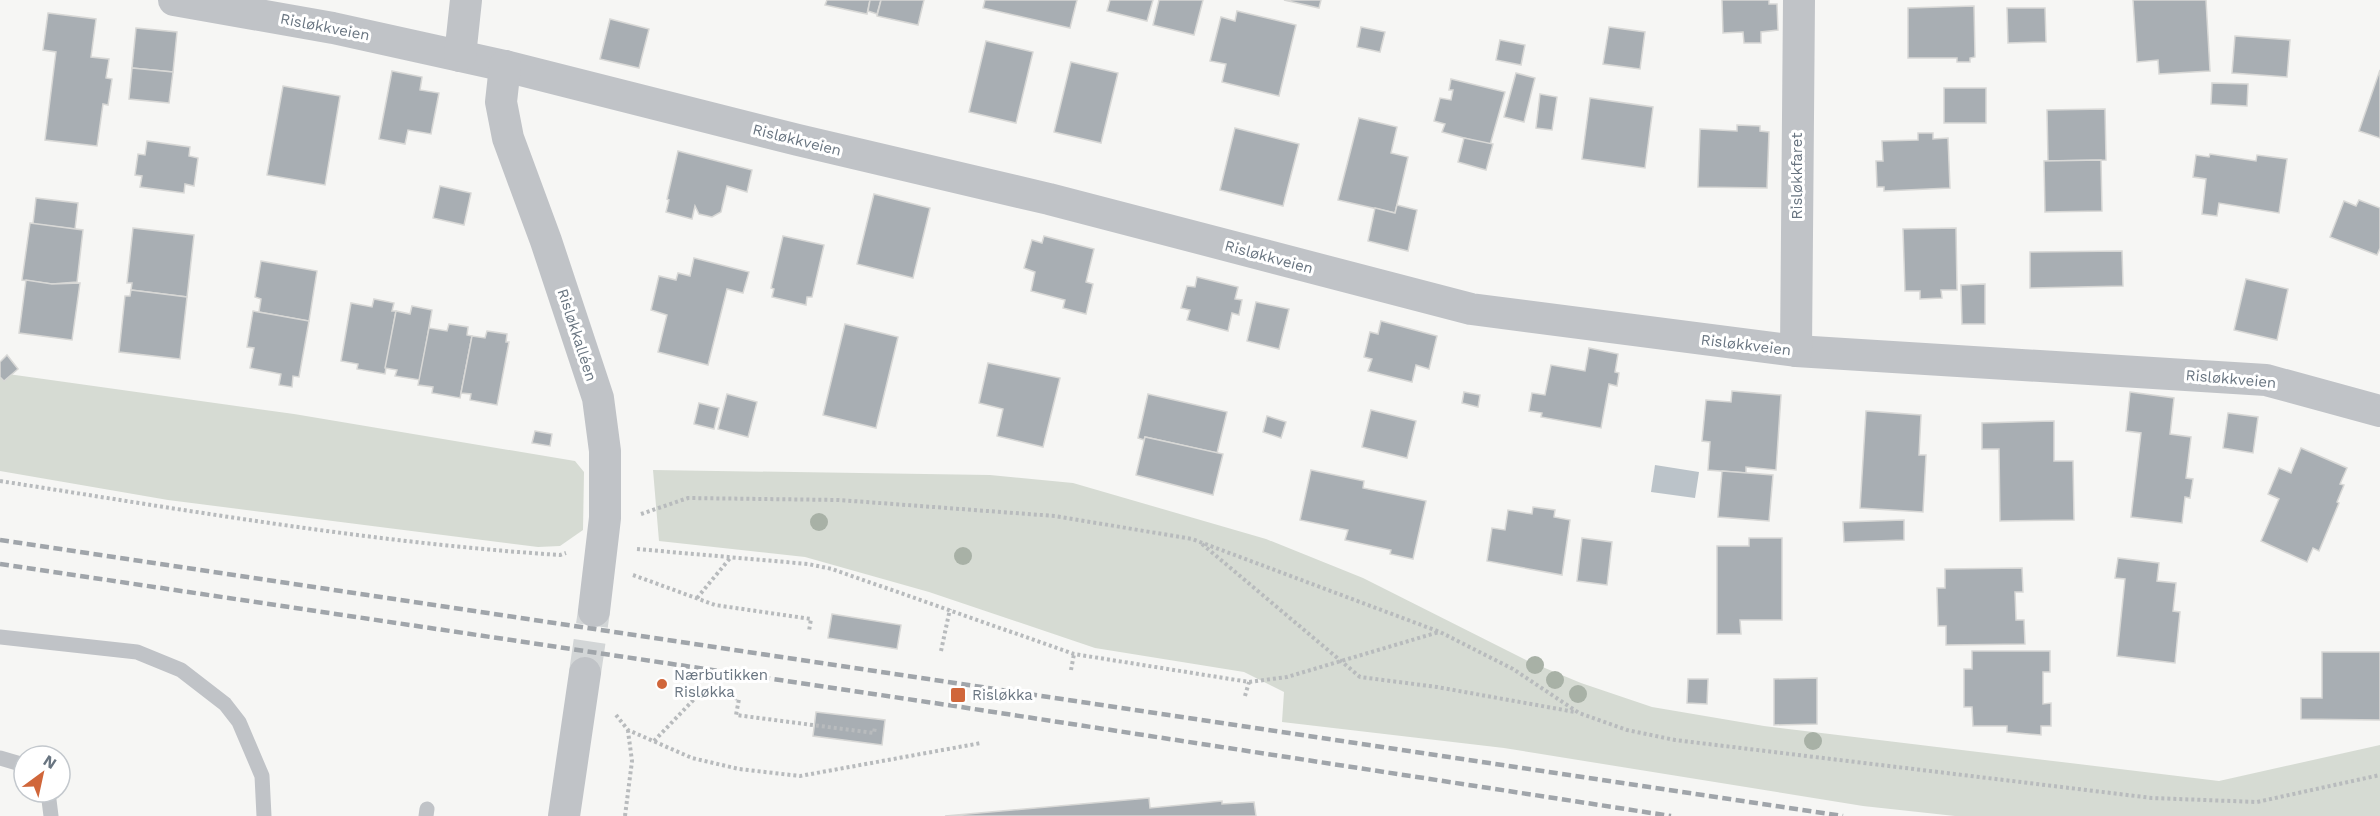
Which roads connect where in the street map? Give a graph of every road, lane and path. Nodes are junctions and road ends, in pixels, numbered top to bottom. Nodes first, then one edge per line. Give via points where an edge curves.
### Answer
1 (174, 0) edge
2 (466, 0) edge
3 (1799, 0) edge
4 (460, 56) junction
5 (505, 66) junction
6 (1796, 351) junction
7 (2380, 411) edge
8 (0, 481) edge
9 (604, 541) junction
10 (1199, 541) junction
11 (731, 557) junction
12 (697, 598) junction
13 (950, 609) junction
14 (594, 611) tunnel mouth
15 (809, 631) dead end
16 (1440, 632) junction
17 (0, 637) edge
18 (941, 651) dead end
19 (1074, 654) junction
20 (1341, 662) junction
21 (1071, 670) dead end
22 (585, 673) tunnel mouth
23 (1250, 682) junction
24 (1245, 696) dead end
25 (612, 710) dead end
26 (1577, 712) junction
27 (875, 727) dead end
28 (628, 730) junction
29 (654, 741) junction
30 (981, 743) dead end
31 (2380, 775) edge
32 (264, 816) edge
33 (564, 816) edge
34 (624, 816) edge

1 - 4 street, Risløkkveien via 333,28
2 - 4 street
3 - 6 street, Risløkkfaret
4 - 5 street, Risløkkveien
5 - 6 street, Risløkkveien via 798,141 1049,199 1471,309
5 - 9 street, Risløkkalléen via 501,102 507,138 598,398 605,451
6 - 7 street, Risløkkveien via 2266,380
8 - 9 path via 374,539 560,555
9 - 10 path via 635,516 688,498 839,500 1056,516
9 - 11 path via 637,549
9 - 12 path
9 - 14 street, Risløkkalléen
10 - 16 path
10 - 20 path
11 - 12 path
11 - 13 path via 832,569
12 - 15 path via 715,605 811,619
13 - 18 path
13 - 19 path
16 - 20 path
16 - 26 path via 1514,669
17 - 32 lane via 137,652 181,670 225,704 239,722 262,776
19 - 21 path
19 - 23 path
20 - 23 path via 1287,677
20 - 26 path via 1360,676
22 - 33 street
23 - 24 path
25 - 28 path
26 - 31 path via 1627,730 1675,740 2151,798 2257,802
27 - 29 path via 874,733 736,715 739,699 702,691
28 - 29 path
28 - 34 path via 632,761
29 - 30 path via 692,758 739,769 801,776

